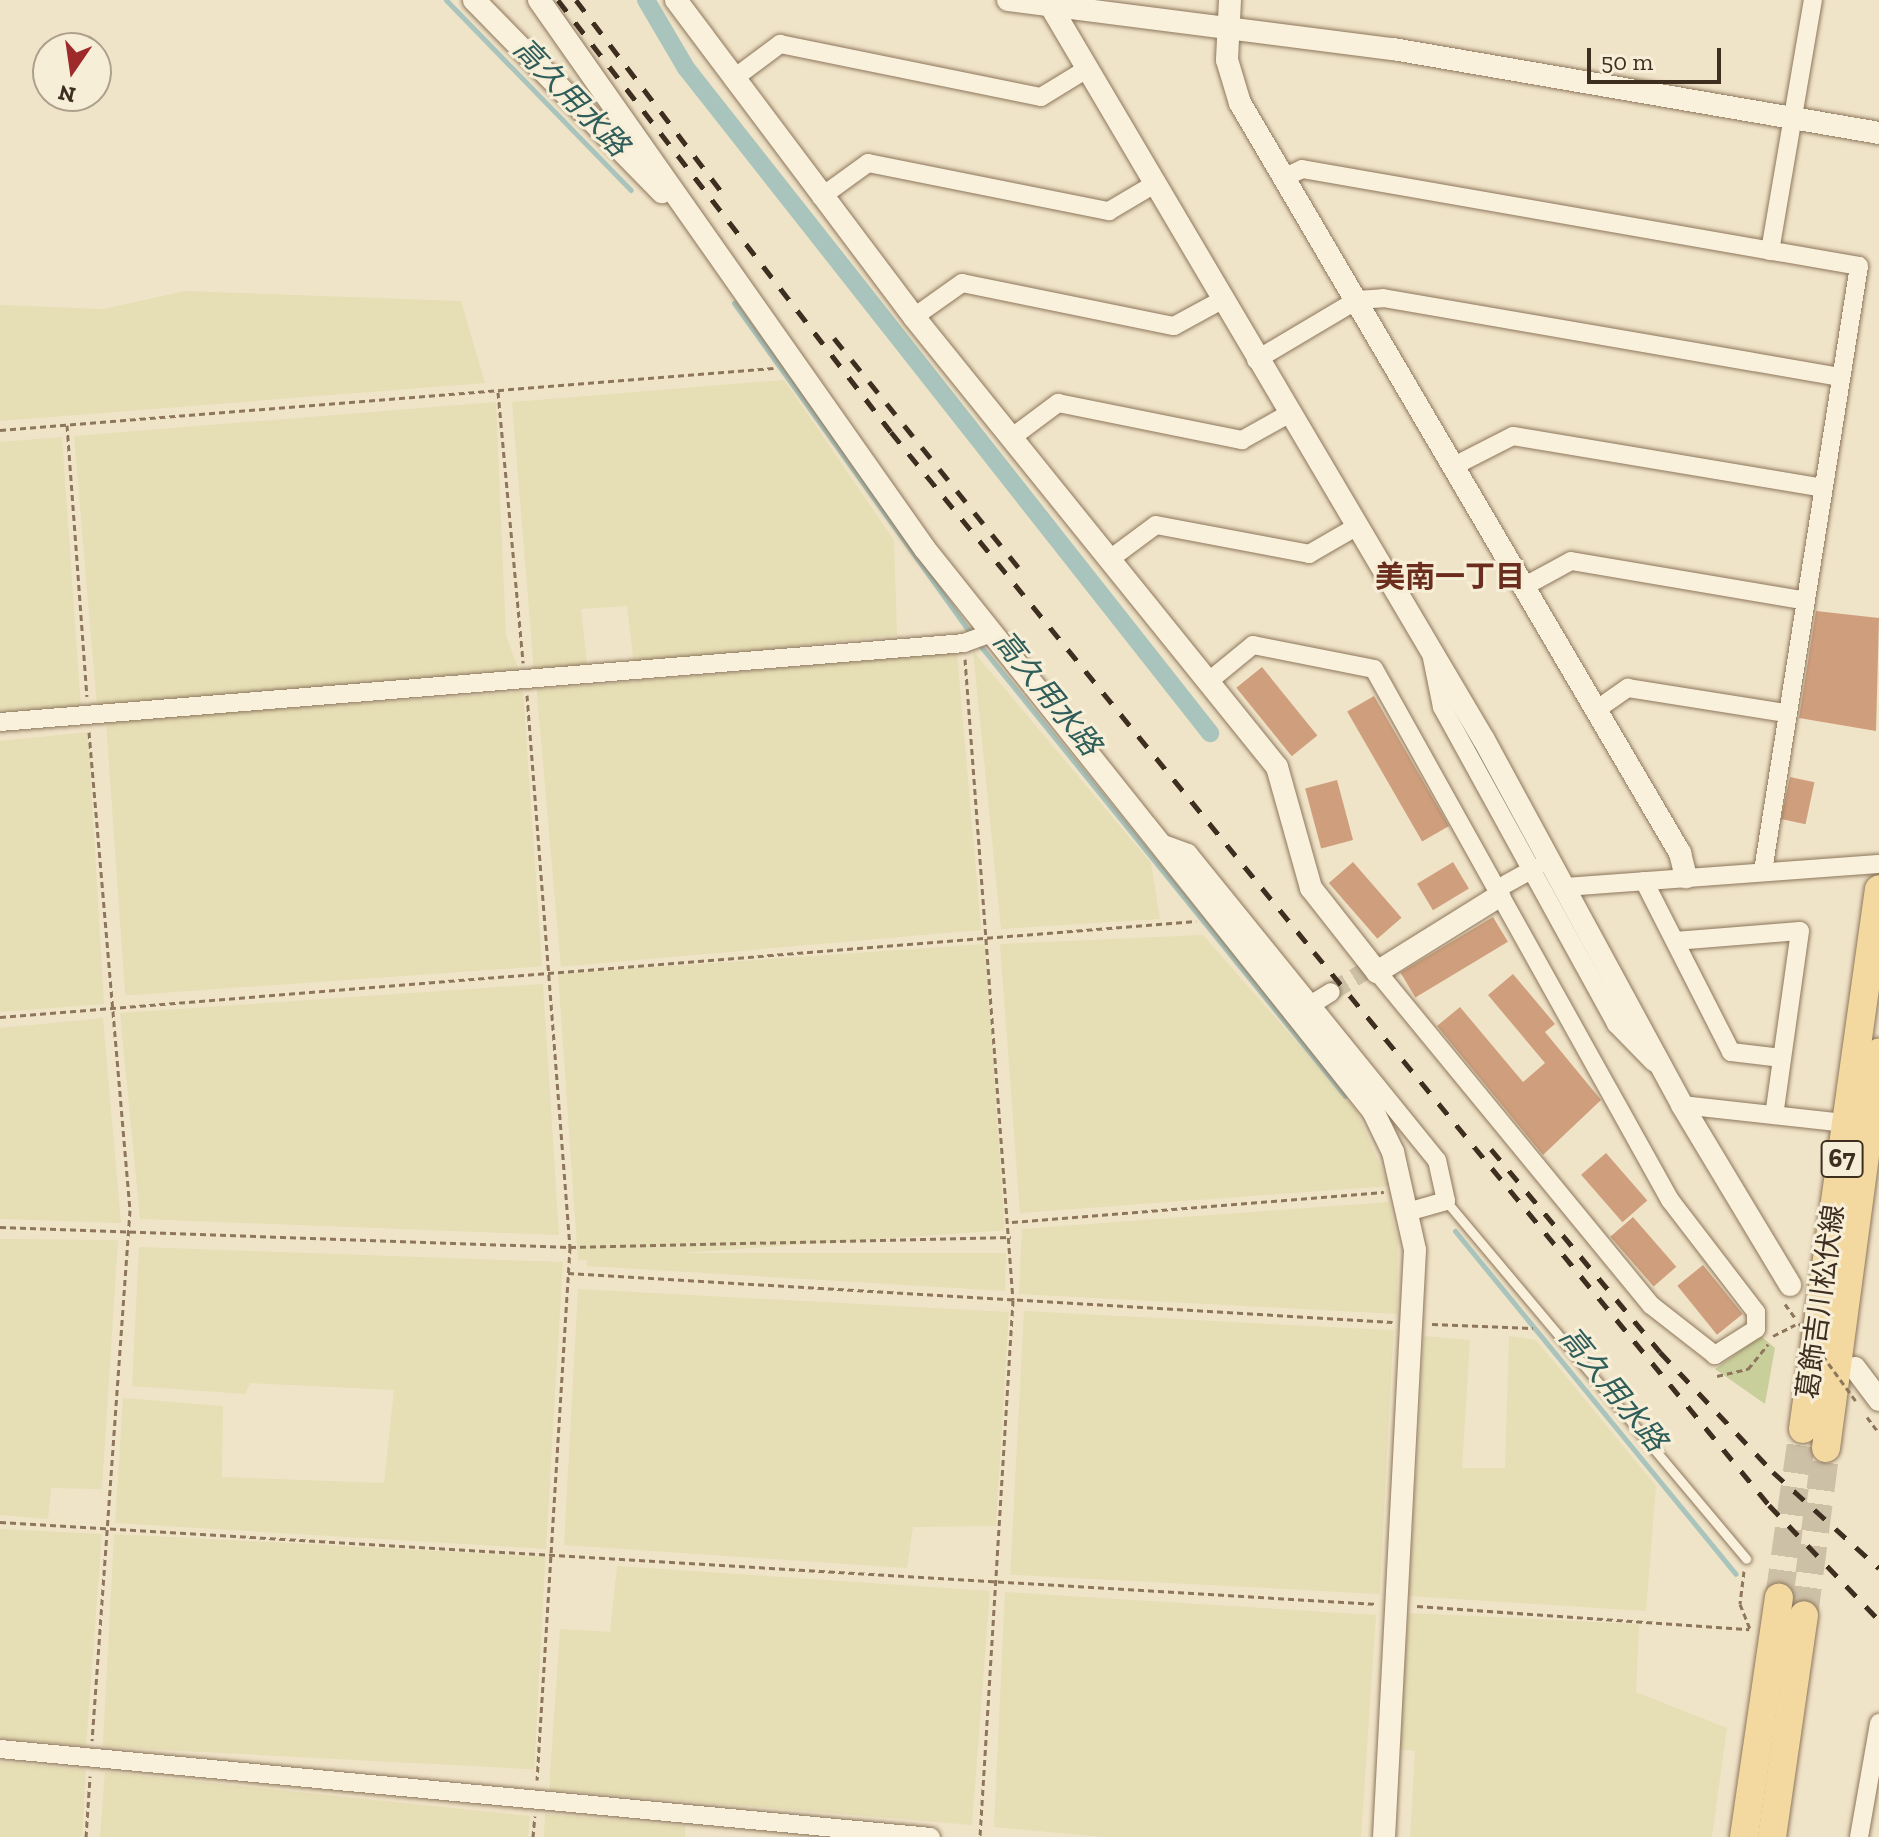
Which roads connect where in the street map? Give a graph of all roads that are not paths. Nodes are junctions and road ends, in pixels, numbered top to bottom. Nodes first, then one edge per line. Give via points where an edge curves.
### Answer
1 (474, 0) edge
2 (539, 0) edge
3 (676, 0) edge
4 (1008, 0) edge
5 (1230, 0) edge
6 (1813, 0) edge
7 (1049, 4) edge
8 (1228, 29) junction
9 (1085, 70) junction
10 (733, 79) junction
11 (1792, 118) junction
12 (1879, 133) edge
13 (1283, 178) junction
14 (1153, 185) junction
15 (821, 197) junction
16 (705, 236) junction
17 (1770, 251) junction
18 (1357, 300) junction
19 (1220, 301) junction
20 (914, 317) junction
21 (1256, 360) junction
22 (1839, 377) junction
23 (1287, 415) junction
24 (1011, 438) junction
25 (1454, 466) junction
26 (1819, 487) junction
27 (1354, 528) junction
28 (1110, 559) junction
29 (1525, 586) junction
30 (1801, 600) junction
31 (976, 639) junction
32 (1430, 648) junction
33 (1209, 681) junction
34 (1596, 710) junction
35 (1785, 713) junction
36 (0, 722) edge
37 (1155, 841) junction
38 (1879, 864) edge
39 (1535, 868) junction
40 (1763, 871) junction
41 (1686, 877) junction
42 (1644, 881) junction
43 (1564, 887) junction
44 (1879, 889) edge
45 (1502, 890) junction
46 (1675, 941) junction
47 (1377, 972) junction
48 (1331, 992) tunnel mouth
49 (1312, 1004) junction
50 (1879, 1053) edge
51 (1782, 1058) junction
52 (1667, 1077) junction
53 (1682, 1105) junction
54 (1774, 1115) junction
55 (1865, 1126) edge
56 (1446, 1201) junction
57 (1411, 1211) junction
58 (1784, 1290) road end
59 (1855, 1368) dead end
60 (1869, 1402) edge
61 (1803, 1429) tunnel mouth
62 (1826, 1448) tunnel mouth
63 (1746, 1559) dead end
64 (1779, 1598) tunnel mouth
65 (1804, 1615) tunnel mouth
66 (1879, 1723) edge
67 (0, 1749) edge
68 (931, 1837) edge
69 (1384, 1837) edge
70 (1744, 1837) edge
71 (1772, 1837) edge
72 (1859, 1837) edge

1 - 16 street
2 - 16 street
3 - 10 street
4 - 7 street
5 - 8 street
6 - 11 street
7 - 8 street
7 - 9 street
8 - 11 street via 1486,63
8 - 13 street via 1232,84
9 - 10 street via 1041,97 780,44
9 - 14 street
10 - 15 street
11 - 12 street
11 - 17 street
13 - 17 street via 1302,169
13 - 18 street
14 - 15 street via 1109,211 868,163
14 - 19 street
15 - 20 street
16 - 31 street
17 - 22 street via 1859,266
18 - 21 street
18 - 22 street
18 - 25 street
19 - 20 street via 1174,326 962,283
19 - 21 street
20 - 24 street
21 - 23 street
22 - 26 street
23 - 24 street via 1242,440 1058,403
23 - 27 street
24 - 28 street
25 - 26 street via 1513,436
25 - 29 street
26 - 30 street
27 - 28 street via 1309,554 1156,525
27 - 32 street
28 - 33 street
29 - 30 street via 1571,561
29 - 34 street
30 - 35 street
31 - 36 street
31 - 37 street
32 - 39 street via 1442,707
32 - 43 street
33 - 45 street via 1253,645 1374,669
33 - 47 street via 1277,767 1311,888
34 - 35 street via 1628,688
34 - 41 street
35 - 40 street
37 - 49 street via 1188,853
37 - 57 street via 1373,1111
38 - 40 street
39 - 45 street
39 - 52 street via 1616,1024
40 - 41 street
41 - 42 street
42 - 43 street
42 - 46 street
43 - 52 street
44 - 55 main road, 葛飾吉川松伏線 / 67
45 - 47 street
45 - 47 street via 1670,1200 1756,1312 1756,1329 1723,1354 1707,1353 1651,1305
46 - 51 street via 1731,1052
46 - 51 street via 1800,931
48 - 49 street
49 - 56 street via 1437,1160
50 - 55 main road, 葛飾吉川松伏線 / 67
51 - 54 street
52 - 53 street
53 - 54 street
53 - 58 street
54 - 55 street
55 - 61 main road, 葛飾吉川松伏線 / 67
55 - 62 main road, 葛飾吉川松伏線 / 67
56 - 57 street
56 - 63 lane
57 - 69 street
59 - 60 street
64 - 70 main road
65 - 71 main road
66 - 72 street
67 - 68 street

